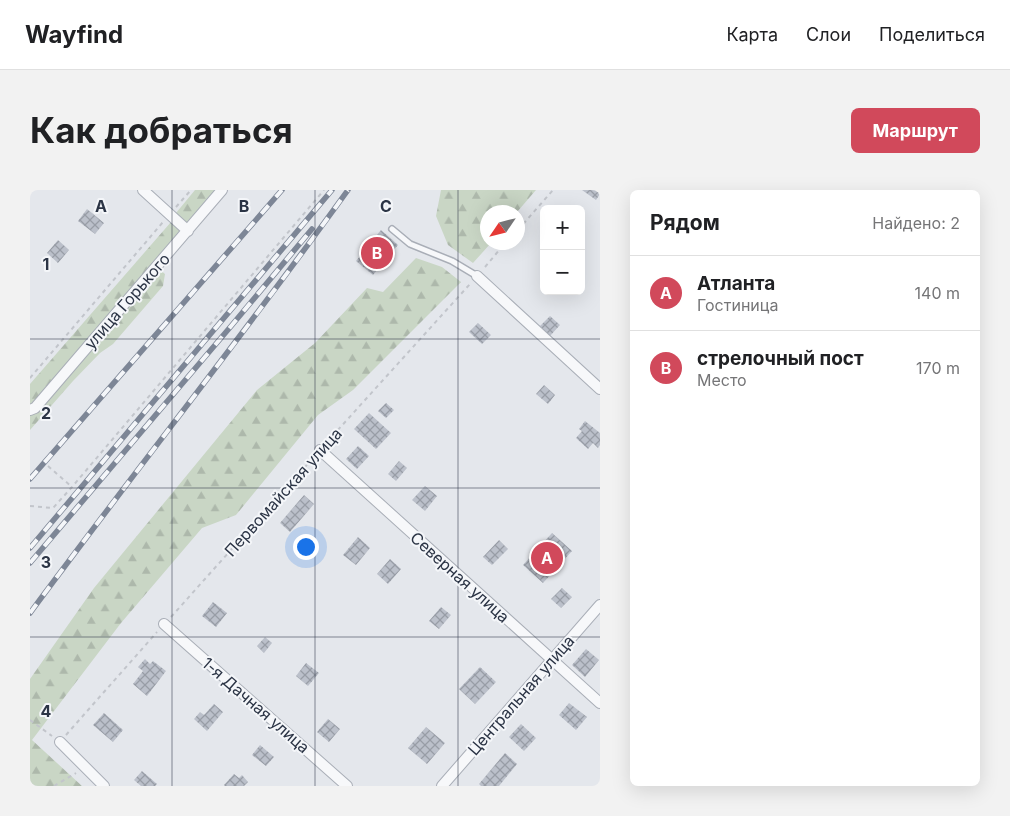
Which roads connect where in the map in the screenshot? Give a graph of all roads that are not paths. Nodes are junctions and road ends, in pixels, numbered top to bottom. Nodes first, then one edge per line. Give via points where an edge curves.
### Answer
1 (143, 190) edge
2 (222, 190) edge
3 (392, 229) dead end
4 (188, 231) junction
5 (477, 276) joint
6 (600, 390) edge
7 (30, 410) edge
8 (320, 450) road end
9 (600, 605) edge
10 (164, 624) road end
11 (551, 660) junction
12 (600, 703) edge
13 (60, 742) road end
14 (104, 786) edge
15 (347, 786) edge
16 (442, 786) edge

1 - 4 street
2 - 4 street, улица Горького
3 - 5 lane via 410,244 452,261
4 - 7 street, улица Горького
5 - 6 street
8 - 11 street, Северная улица
9 - 11 street, Центральная улица
10 - 15 street, 1-я Дачная улица
11 - 12 street, Северная улица
11 - 16 street, Центральная улица
13 - 14 street

